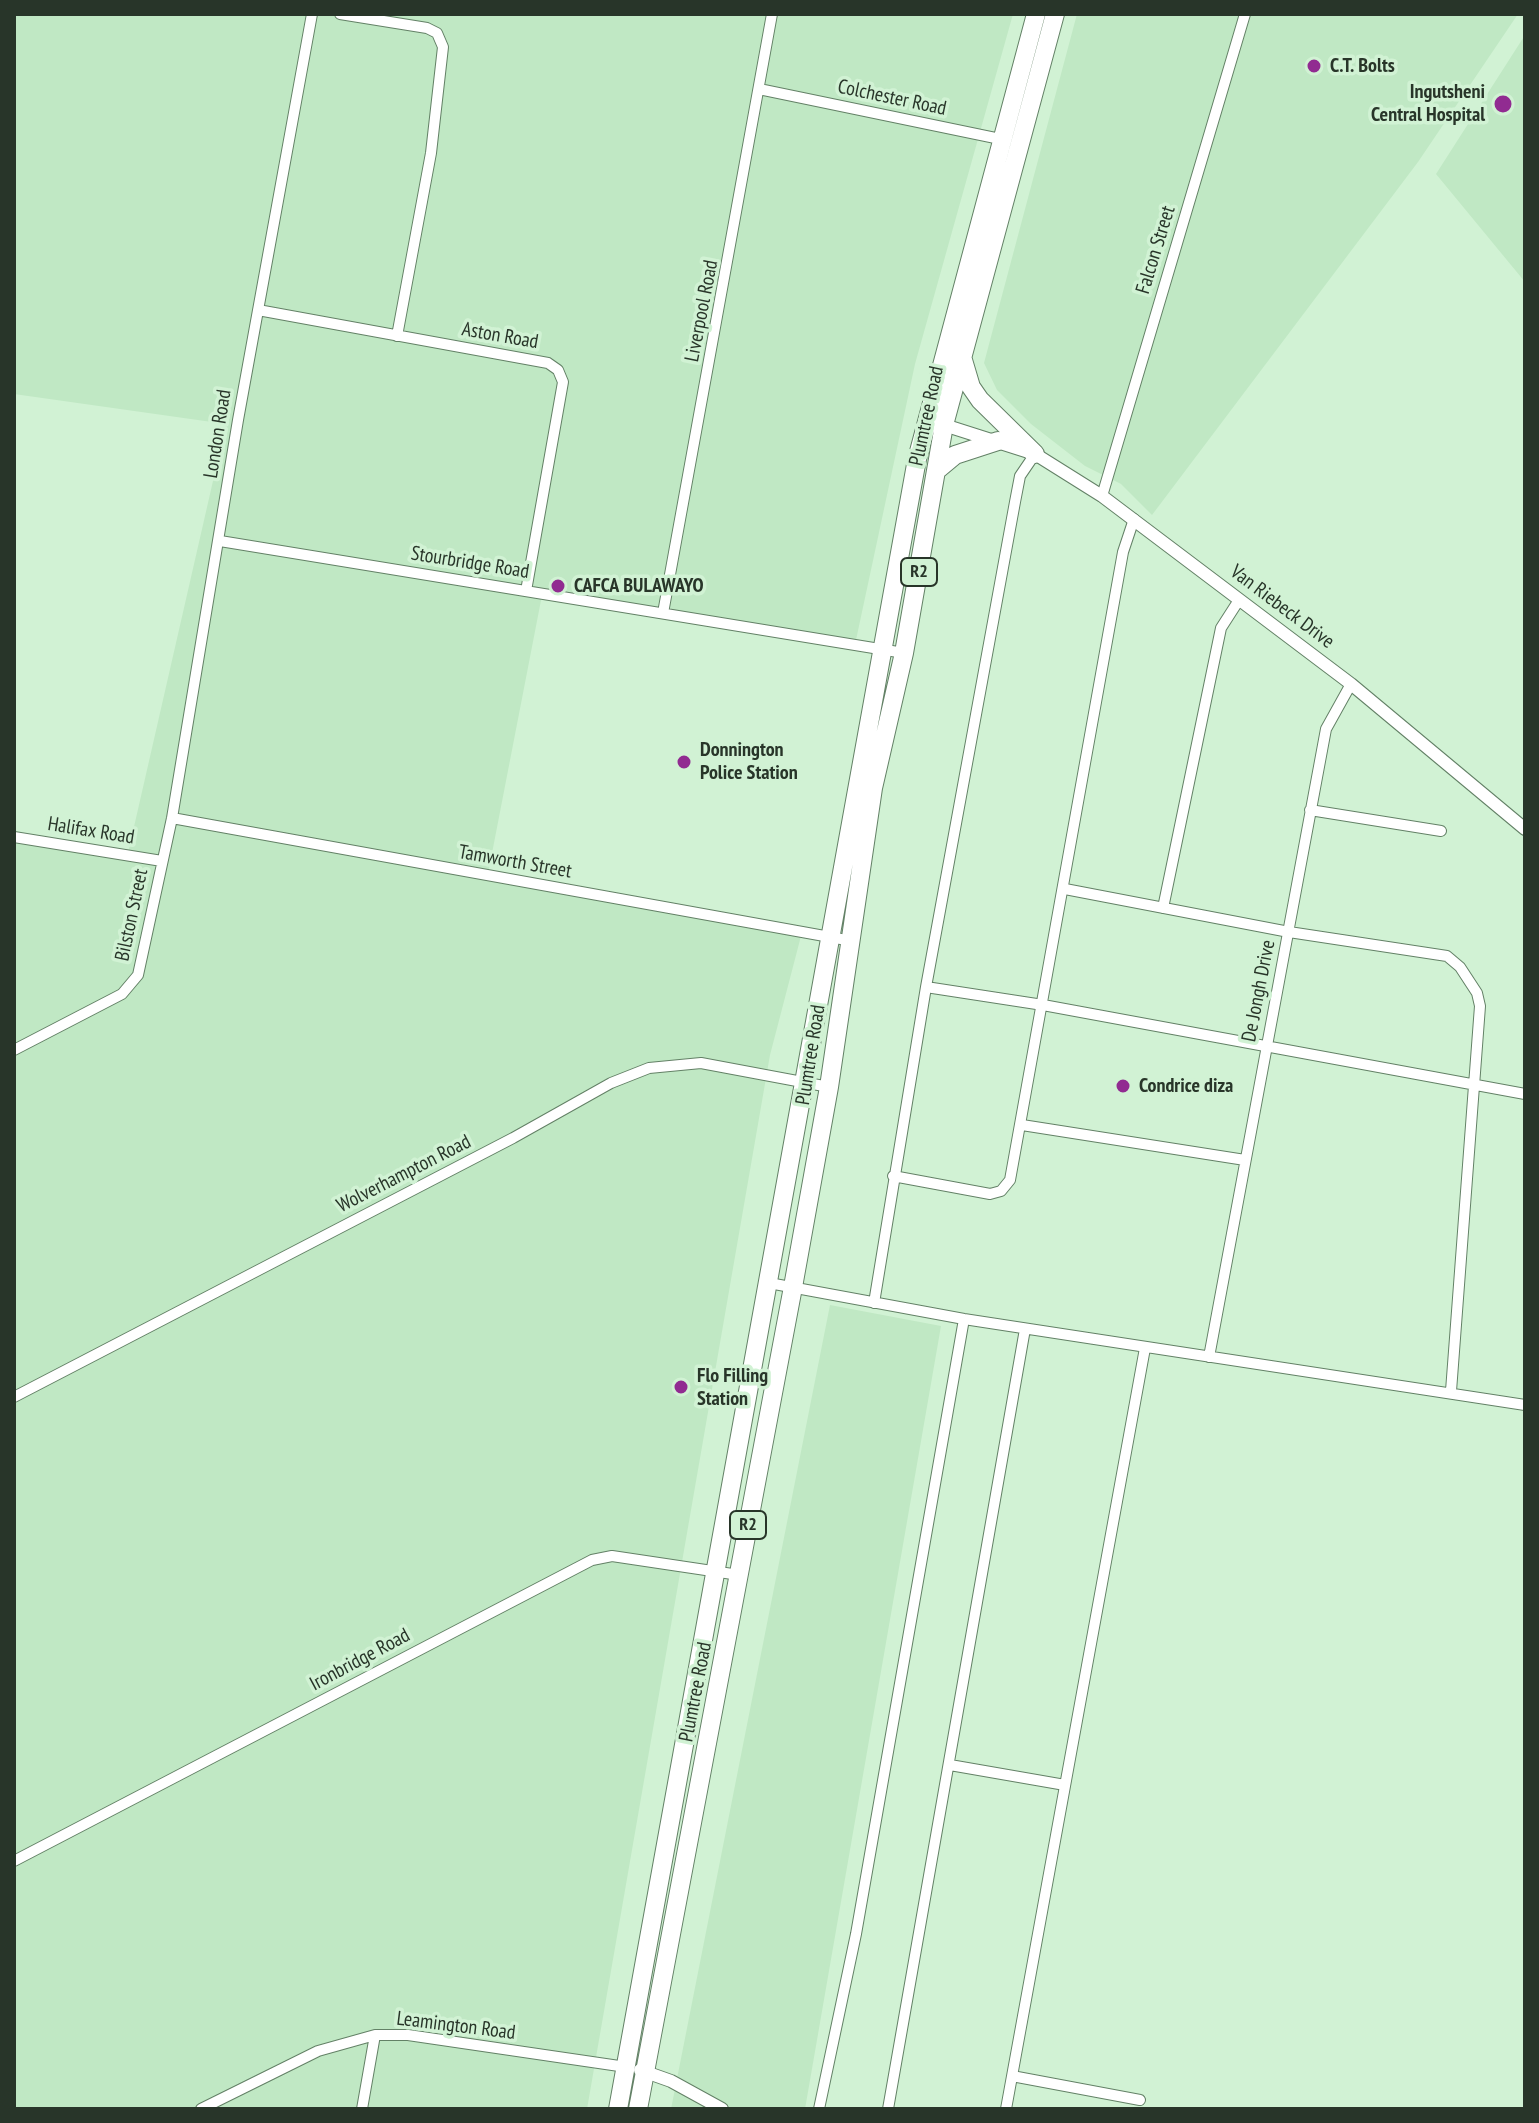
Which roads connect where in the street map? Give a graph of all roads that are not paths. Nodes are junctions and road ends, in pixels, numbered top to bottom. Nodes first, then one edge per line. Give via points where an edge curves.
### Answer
1 (312, 14) edge
2 (340, 14) edge
3 (772, 14) edge
4 (1036, 14) edge
5 (1055, 14) edge
6 (1245, 14) edge
7 (759, 89) junction
8 (1010, 141) junction
9 (258, 310) junction
10 (397, 336) junction
11 (962, 357) junction
12 (933, 390) junction
13 (944, 425) junction
14 (998, 441) junction
15 (1035, 454) junction
16 (917, 459) junction
17 (937, 470) junction
18 (1102, 496) junction
19 (1134, 519) junction
20 (220, 541) junction
21 (526, 591) junction
22 (1239, 600) junction
23 (663, 613) junction
24 (882, 648) junction
25 (904, 653) junction
26 (1351, 684) junction
27 (1310, 810) junction
28 (172, 818) junction
29 (1525, 829) edge
30 (1441, 831) dead end
31 (14, 837) edge
32 (162, 861) junction
33 (1065, 889) junction
34 (1163, 908) junction
35 (1289, 932) junction
36 (828, 936) junction
37 (852, 941) junction
38 (926, 987) junction
39 (1043, 1005) junction
40 (1266, 1048) junction
41 (14, 1050) edge
42 (804, 1084) junction
43 (829, 1087) junction
44 (1472, 1087) junction
45 (1525, 1094) edge
46 (1022, 1125) junction
47 (1245, 1160) junction
48 (893, 1176) junction
49 (769, 1283) junction
50 (793, 1287) junction
51 (874, 1303) junction
52 (964, 1319) junction
53 (1025, 1329) junction
54 (1145, 1348) junction
55 (1209, 1357) junction
56 (1451, 1391) junction
57 (14, 1397) edge
58 (1525, 1405) edge
59 (715, 1571) junction
60 (739, 1575) junction
61 (950, 1765) junction
62 (1065, 1785) junction
63 (14, 1861) edge
64 (375, 2035) junction
65 (635, 2069) junction
66 (1012, 2076) junction
67 (1140, 2100) dead end
68 (201, 2109) edge
69 (362, 2109) edge
70 (618, 2109) edge
71 (638, 2109) edge
72 (722, 2109) edge
73 (819, 2109) edge
74 (888, 2109) edge
75 (1006, 2109) edge

1 - 9 street, London Road
2 - 10 street via 427,28 437,33 443,47 431,153
3 - 7 street, Liverpool Road
4 - 8 highway, Plumtree Road / R2
5 - 8 highway, Plumtree Road / R2
6 - 18 street, Falcon Street
7 - 8 street, Colchester Road
7 - 23 street, Liverpool Road
8 - 11 highway, Plumtree Road / R2
8 - 12 highway, Plumtree Road / R2
9 - 10 street, Aston Road
9 - 20 street, London Road
10 - 21 street, Aston Road via 548,363 562,375
11 - 13 highway, Plumtree Road / R2
11 - 15 highway via 980,400
12 - 13 highway
12 - 16 highway, Plumtree Road / R2
13 - 14 street, Van Riebeck Drive
13 - 16 highway
13 - 17 highway, Plumtree Road / R2
14 - 15 street, Van Riebeck Drive
14 - 17 highway via 955,455
15 - 18 street, Van Riebeck Drive
15 - 38 street via 1020,476
16 - 24 highway, Plumtree Road / R2
17 - 25 highway, Plumtree Road / R2
18 - 19 street, Van Riebeck Drive
19 - 22 street, Van Riebeck Drive
19 - 33 street via 1123,552
20 - 21 street, Stourbridge Road
20 - 28 street, London Road
21 - 23 street, Stourbridge Road
22 - 26 street, Van Riebeck Drive
22 - 34 street via 1221,628
23 - 24 street, Stourbridge Road
24 - 25 street, Stourbridge Road
24 - 36 highway, Plumtree Road / R2
25 - 37 highway, Plumtree Road / R2 via 873,788
26 - 27 street, De Jongh Drive via 1326,729
26 - 29 street, Van Riebeck Drive
27 - 30 street
27 - 35 street, De Jongh Drive
28 - 32 street, London Road
28 - 36 street, Tamworth Street
31 - 32 street, Halifax Road
32 - 41 street, Bilston Street via 138,975 130,986
33 - 34 street
33 - 39 street
34 - 35 street
35 - 40 street, De Jongh Drive
35 - 44 street via 1447,956 1460,967 1480,1006
36 - 37 street, Tamworth Street
36 - 42 highway, Plumtree Road / R2
37 - 43 highway, Plumtree Road / R2
38 - 39 street
38 - 48 street
39 - 40 street
39 - 46 street
40 - 44 street
40 - 47 street, De Jongh Drive
42 - 43 street, Wolverhampton Road
42 - 49 highway, Plumtree Road / R2
42 - 57 street, Wolverhampton Road via 701,1063 649,1068 611,1083
43 - 50 highway, Plumtree Road / R2
44 - 45 street
44 - 56 street
46 - 47 street
46 - 48 street via 1010,1180 996,1193
47 - 55 street, De Jongh Drive
48 - 51 street
49 - 50 street
49 - 59 highway, Plumtree Road / R2
50 - 51 street
50 - 60 highway, Plumtree Road / R2
51 - 52 street
52 - 53 street
52 - 73 street via 856,1934
53 - 54 street
53 - 61 street
54 - 55 street
54 - 62 street
55 - 56 street
56 - 58 street
59 - 60 street, Ironbridge Road
59 - 63 street, Ironbridge Road via 612,1556 592,1560
59 - 65 highway, Plumtree Road / R2
60 - 65 highway, Plumtree Road / R2
61 - 62 street
61 - 74 street
62 - 66 street
64 - 65 street, Leamington Road via 408,2035
64 - 68 street, Leamington Road via 318,2051
64 - 69 street
65 - 70 highway, Plumtree Road / R2
65 - 71 highway, Plumtree Road / R2
65 - 72 street via 671,2081
66 - 67 street
66 - 75 street

